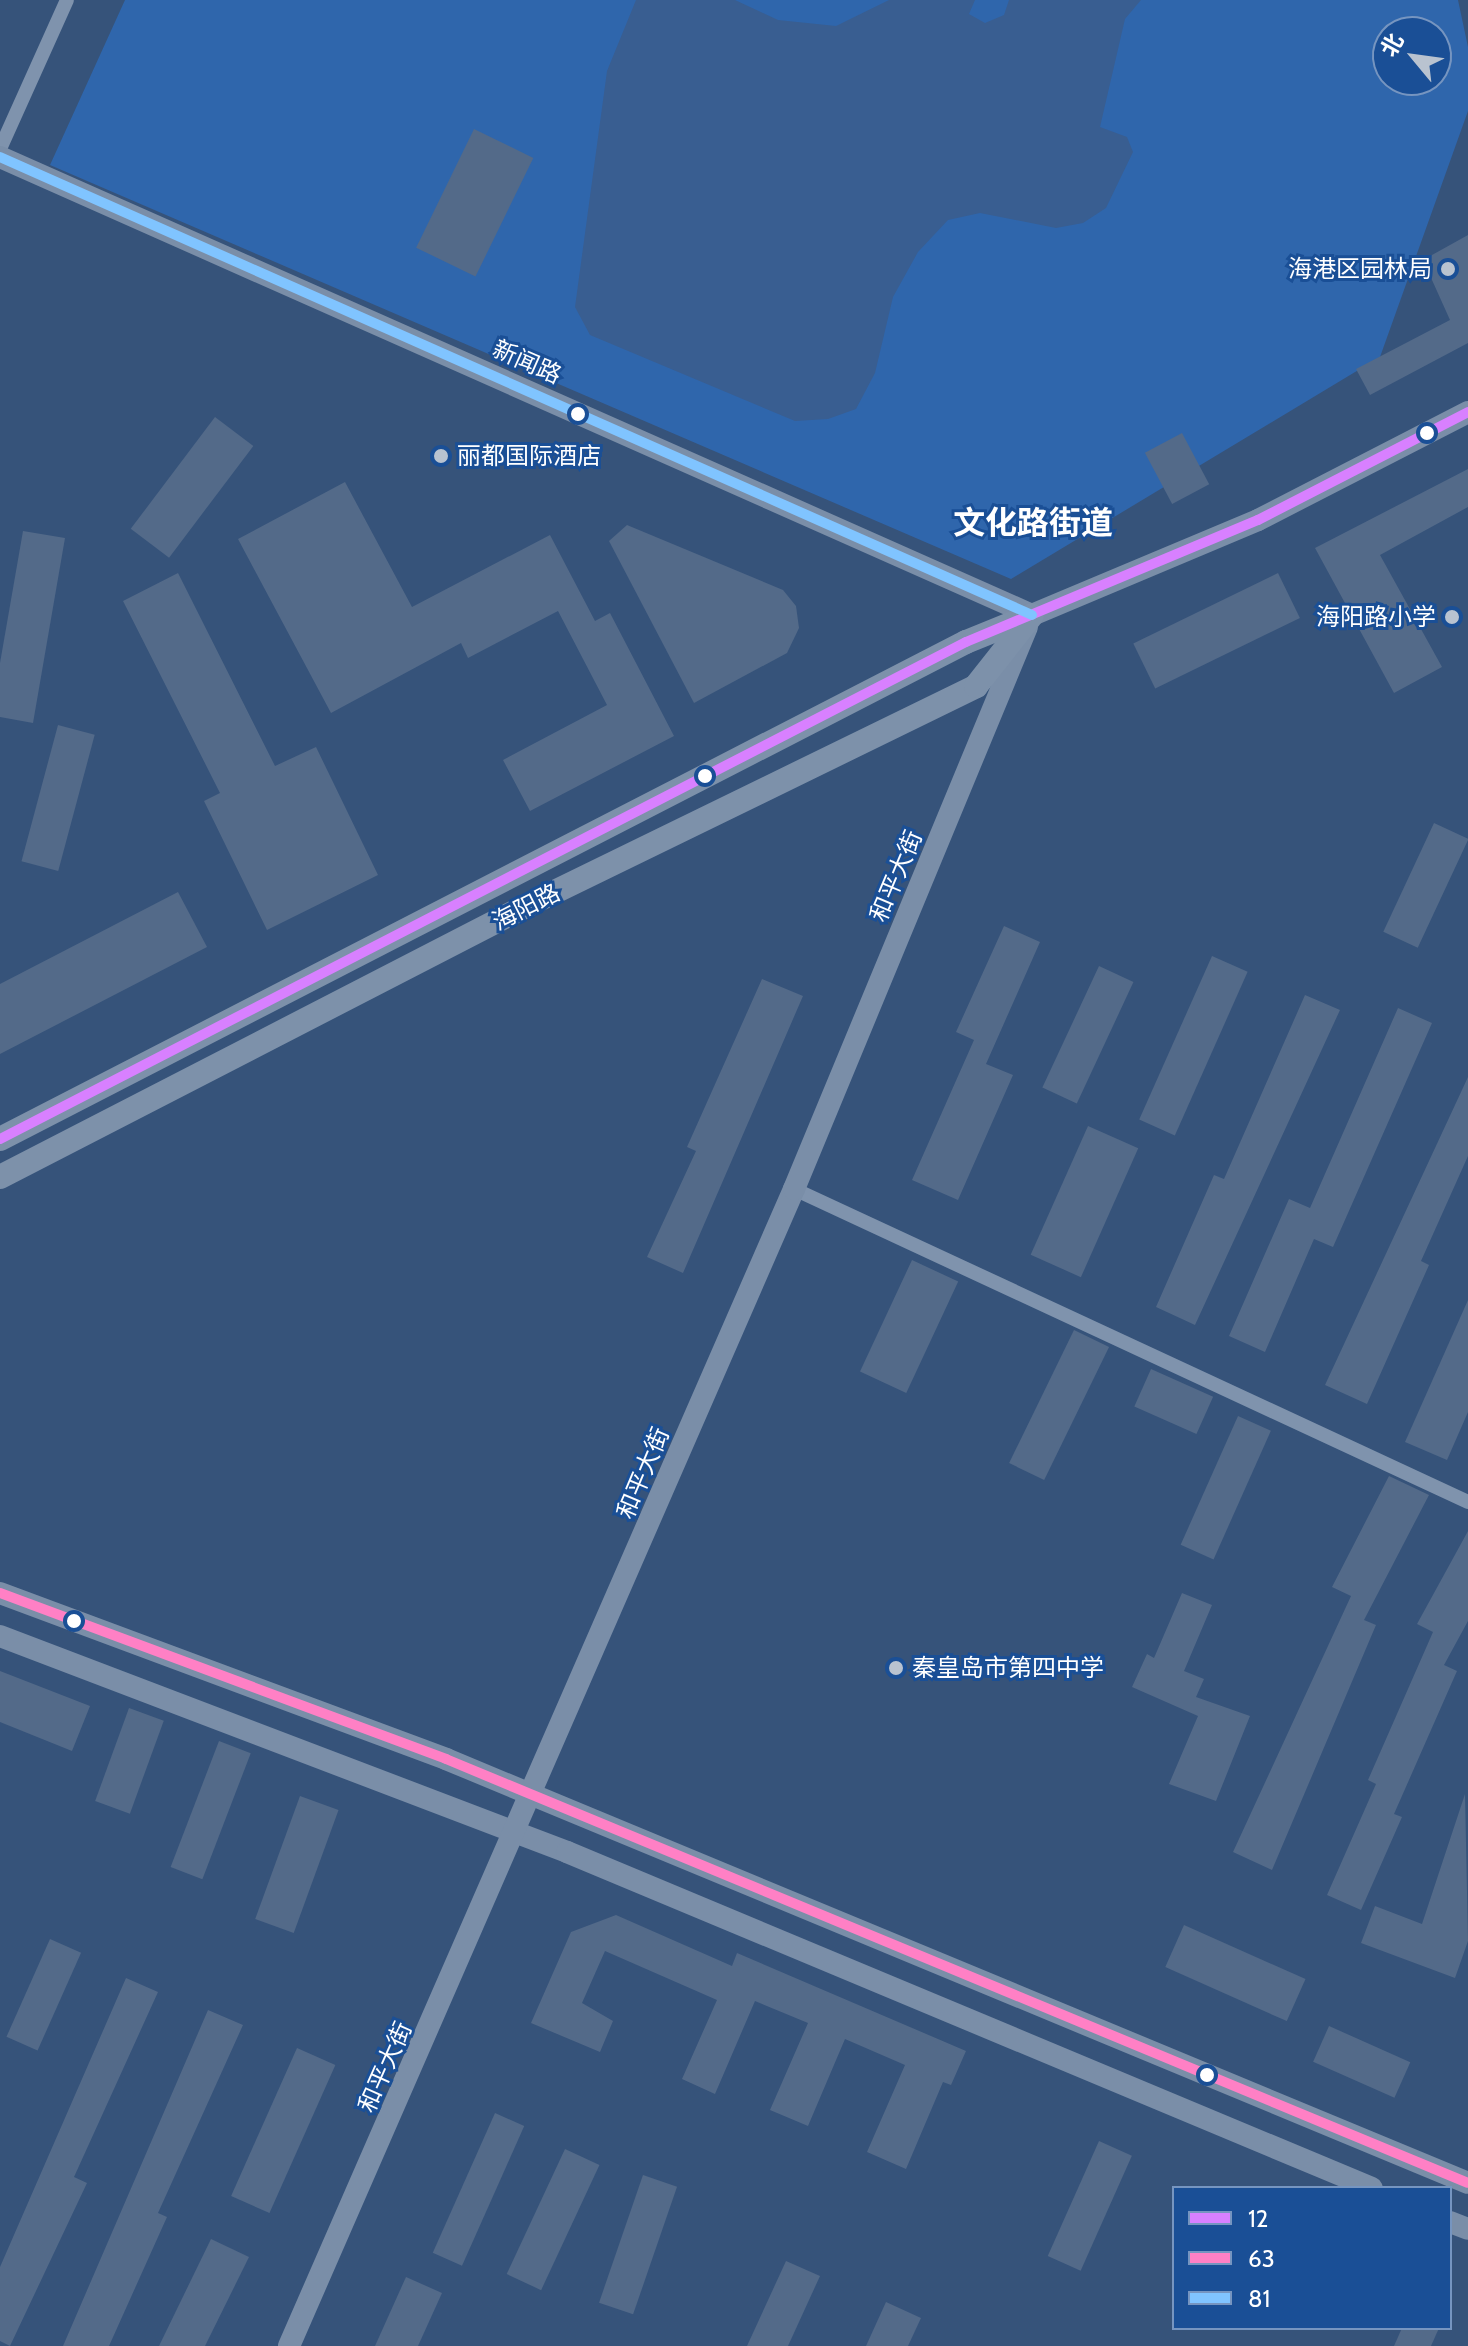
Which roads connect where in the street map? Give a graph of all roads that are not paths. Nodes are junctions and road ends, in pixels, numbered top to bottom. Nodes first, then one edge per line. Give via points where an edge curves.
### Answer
1 (67, 0) edge
2 (0, 149) edge
3 (0, 157) edge
4 (1468, 412) edge
5 (1032, 615) junction
6 (0, 1139) edge
7 (0, 1177) edge
8 (794, 1189) junction
9 (1468, 1502) edge
10 (0, 1593) edge
11 (0, 1636) edge
12 (531, 1797) junction
13 (516, 1833) junction
14 (1468, 2183) edge
15 (1367, 2186) edge
16 (289, 2346) edge

1 - 2 street
3 - 5 main road, 新闻路
4 - 5 main road, 海阳路 via 1258,520
5 - 6 main road, 海阳路 via 966,642
5 - 7 main road, 海阳路 via 976,686 534,902
5 - 8 main road, 和平大街
8 - 9 street
8 - 12 main road, 和平大街
10 - 12 main road via 350,1721
11 - 13 main road
12 - 13 main road, 和平大街
12 - 14 main road
13 - 15 main road
13 - 16 main road, 和平大街

